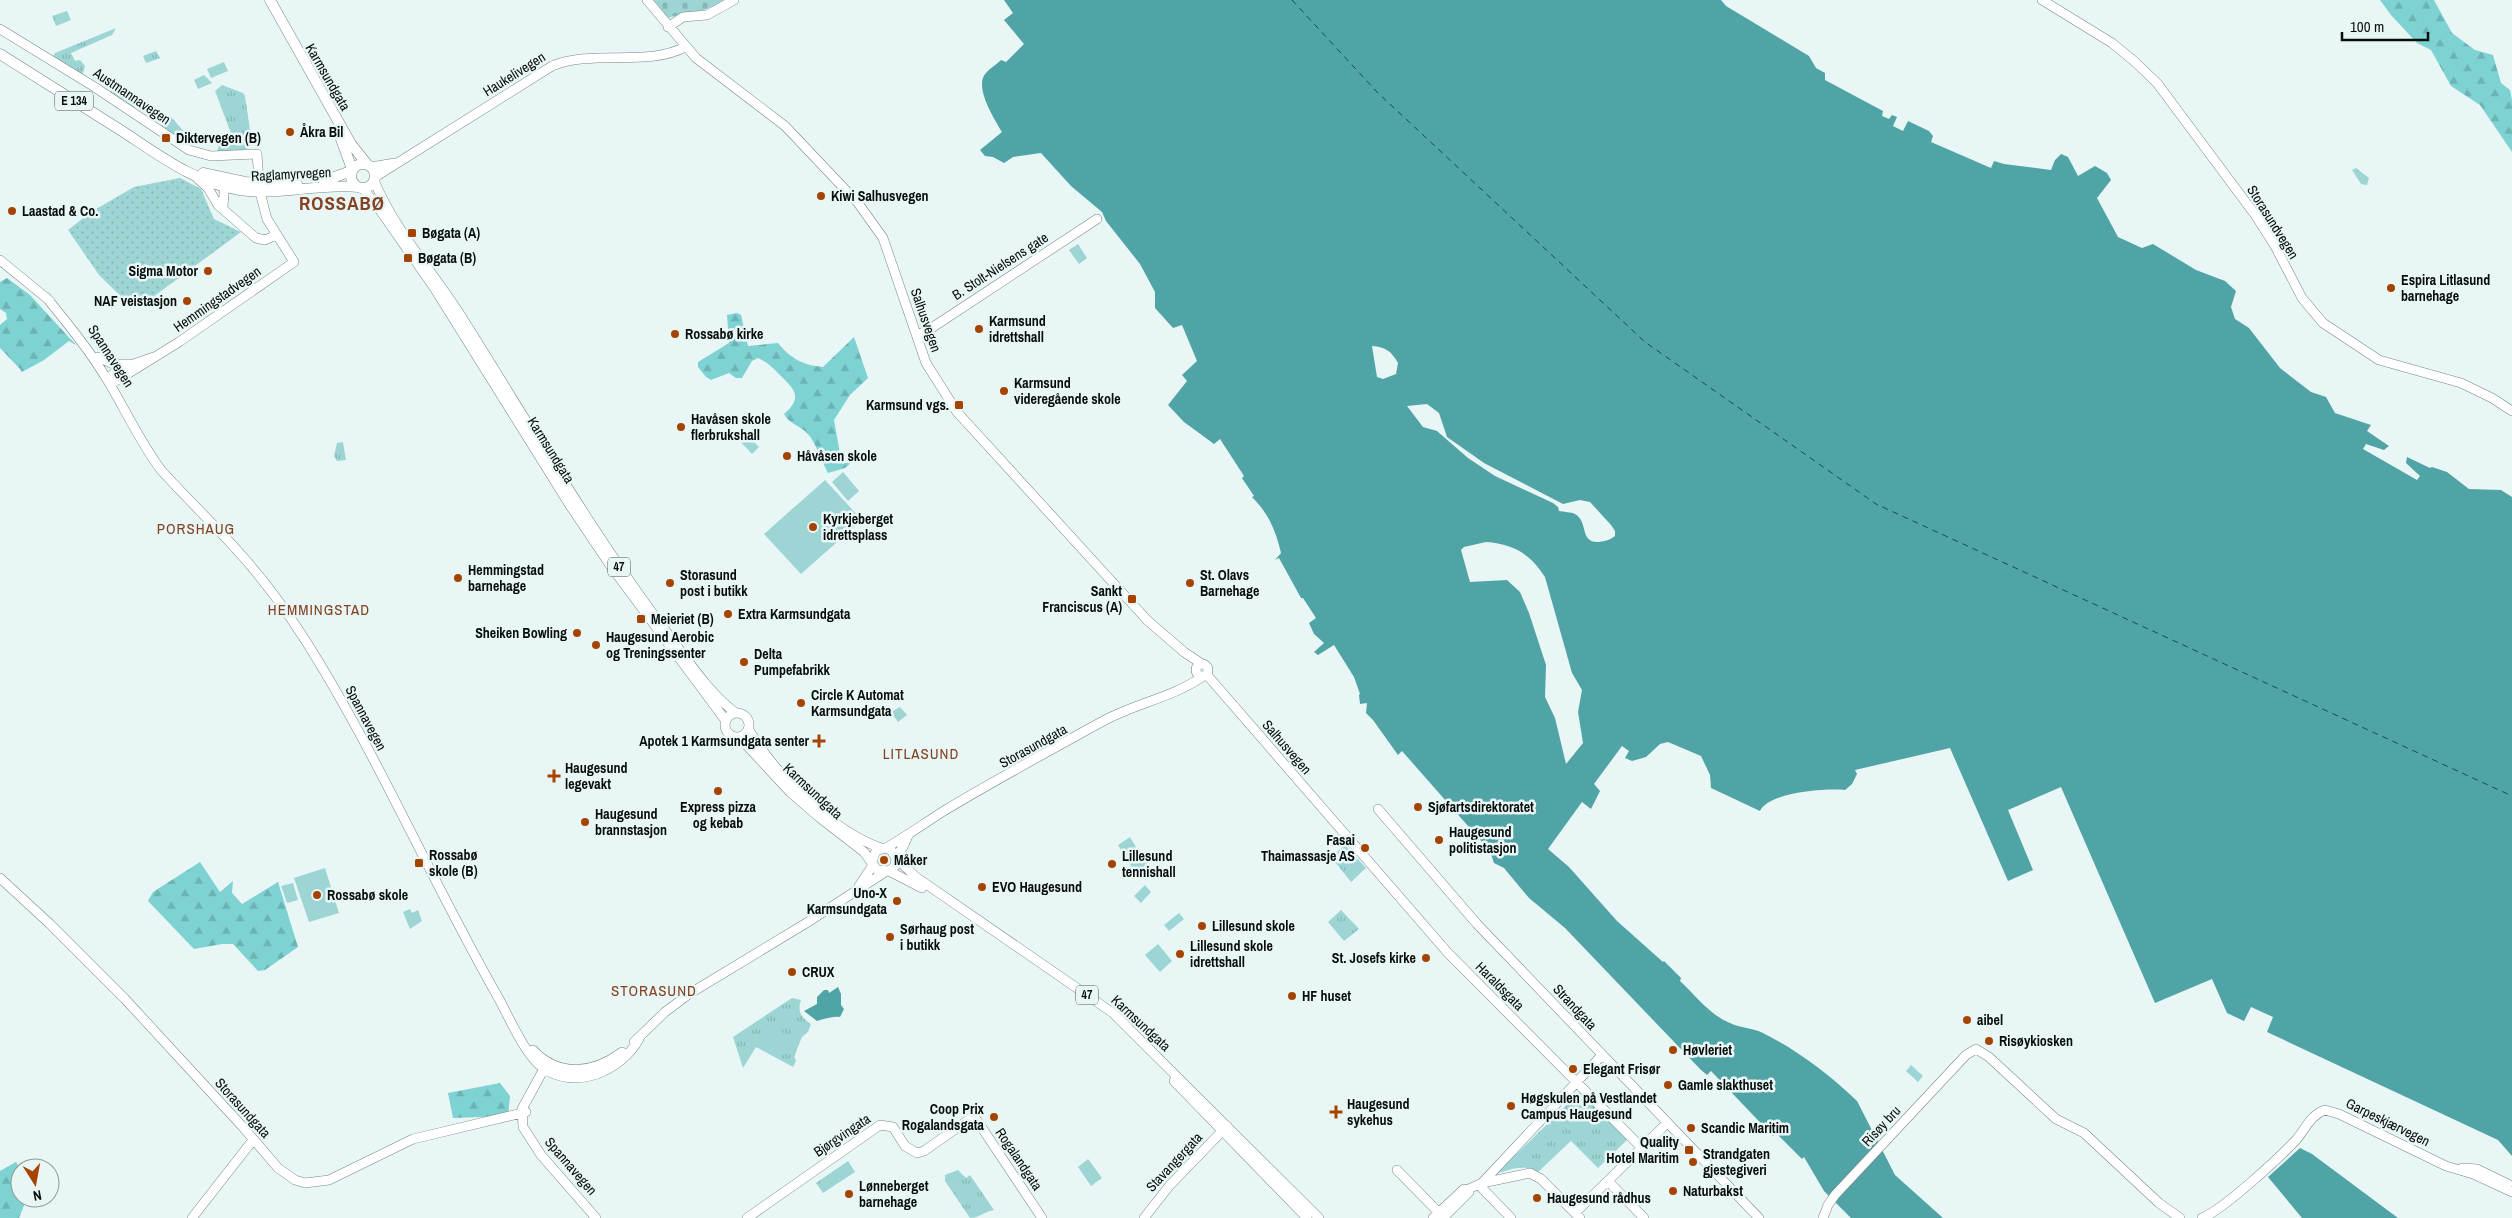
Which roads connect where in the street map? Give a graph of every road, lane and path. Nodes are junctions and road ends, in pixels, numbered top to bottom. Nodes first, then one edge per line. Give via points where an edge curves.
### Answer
1 (265, 0) edge
2 (270, 0) edge
3 (647, 0) edge
4 (734, 0) edge
5 (2042, 0) edge
6 (668, 26) junction
7 (0, 29) edge
8 (685, 48) junction
9 (0, 54) edge
10 (147, 147) junction
11 (395, 163) junction
12 (369, 165) junction
13 (352, 170) junction
14 (197, 176) junction
15 (375, 178) junction
16 (259, 180) dead end
17 (224, 184) junction
18 (360, 187) junction
19 (261, 196) dead end
20 (215, 201) junction
21 (223, 207) junction
22 (1097, 220) dead end
23 (276, 235) junction
24 (0, 260) edge
25 (46, 297) junction
26 (917, 335) junction
27 (98, 356) junction
28 (154, 357) junction
29 (138, 363) junction
30 (111, 379) junction
31 (2512, 411) edge
32 (1200, 671) junction
33 (736, 713) junction
34 (726, 721) junction
35 (749, 730) junction
36 (739, 737) junction
37 (1378, 808) dead end
38 (908, 836) junction
39 (1347, 836) joint
40 (884, 848) junction
41 (896, 857) junction
42 (873, 863) junction
43 (887, 871) junction
44 (0, 878) edge
45 (856, 890) junction
46 (1602, 1055) junction
47 (546, 1067) junction
48 (1576, 1082) junction
49 (523, 1113) junction
50 (974, 1116) joint
51 (1667, 1123) junction
52 (1224, 1129) junction
53 (254, 1140) junction
54 (1642, 1148) junction
55 (2452, 1168) junction
56 (1397, 1170) dead end
57 (1489, 1174) junction
58 (1608, 1180) junction
59 (1479, 1185) junction
60 (2512, 1186) edge
61 (1462, 1192) junction
62 (2512, 1192) edge
63 (1577, 1216) edge
64 (1441, 1217) edge
65 (192, 1218) edge
66 (596, 1218) edge
67 (747, 1218) edge
68 (1042, 1218) edge
69 (1144, 1218) edge
70 (1307, 1218) edge
71 (1319, 1218) edge
72 (1511, 1218) edge
73 (1644, 1218) edge
74 (1759, 1218) edge
75 (1823, 1218) edge
76 (2180, 1218) edge
77 (2202, 1218) edge

1 - 13 highway, Karmsundgata via 335,127
2 - 12 highway, Karmsundgata via 351,144
3 - 6 main road, Salhusvegen
4 - 6 main road via 707,15 683,17
5 - 31 main road, Storasundvegen via 2112,43 2157,83 2265,229 2302,298 2318,318 2380,360 2461,383
6 - 8 main road, Salhusvegen
7 - 16 main road, Austmannavegen via 189,150 211,156 257,154
8 - 11 main road, Haukelivegen via 666,55 560,62
8 - 26 main road, Salhusvegen via 785,126 870,218 887,248
9 - 10 highway, Raglamyrvegen / E 134
10 - 14 highway, Raglamyrvegen / E 134 via 164,160
10 - 17 highway, Raglamyrvegen / E 134
11 - 12 main road
11 - 15 main road, Haukelivegen
12 - 13 highway, E 134 via 359,164
12 - 15 highway
13 - 17 highway, Raglamyrvegen / E 134 via 335,179 308,183
13 - 18 highway via 351,178
14 - 17 highway, Raglamyrvegen / E 134
14 - 20 main road
15 - 18 highway via 370,186
15 - 33 main road, Karmsundgata / 47 via 386,206 441,285 598,536 684,654
17 - 18 highway, Raglamyrvegen / E 134 via 262,192
17 - 20 main road
17 - 21 main road
18 - 34 main road, Karmsundgata / 47 via 435,289 610,565
19 - 23 main road via 267,219
20 - 21 main road
21 - 23 main road via 256,238 265,240
22 - 26 main road, B. Stolt-Nielsens gate via 930,330
23 - 28 main road, Hemmingstadvegen via 294,262
24 - 25 main road, Spannavegen
25 - 27 main road, Spannavegen via 65,314
25 - 30 main road, Spannavegen
26 - 32 main road, Salhusvegen via 930,371 957,412 1113,584
27 - 29 main road via 113,364
27 - 30 main road, Spannavegen
28 - 29 main road, Hemmingstadvegen
28 - 30 main road, Hemmingstadvegen
29 - 30 main road, Hemmingstadvegen
30 - 47 main road, Spannavegen via 140,438 161,470 256,573 304,637 340,697 479,964 522,1040
32 - 38 main road, Storasundgata via 1176,691 1097,724 947,809
32 - 39 main road, Salhusvegen
33 - 34 main road
33 - 35 main road, 47 via 747,717
34 - 36 main road, 47 via 728,732
35 - 36 main road
35 - 40 main road, Karmsundgata / 47 via 757,744 806,798 856,837
36 - 42 main road, Karmsundgata / 47 via 803,804 864,852
37 - 46 main road, Strandgata via 1477,924
38 - 40 main road, Storasundgata
38 - 41 main road, Storasundgata
39 - 48 main road, Haraldsgata via 1448,953
40 - 41 main road, 47
40 - 42 main road via 874,853
41 - 43 main road via 894,866
41 - 52 main road, Karmsundgata / 47 via 929,886 1113,1013
42 - 43 main road, 47 via 879,871
42 - 45 main road
43 - 45 main road
43 - 52 main road, Karmsundgata / 47 via 929,892 1105,1013
44 - 53 main road, Storasundgata via 125,999
45 - 47 main road via 689,994 665,1012 619,1062 602,1073 573,1078
46 - 48 main road
46 - 51 main road, Strandgata
47 - 49 main road via 538,1094
48 - 54 main road, Haraldsgata
48 - 57 main road
49 - 53 main road, Storasundgata via 413,1139 336,1177 314,1183 286,1176
49 - 66 main road, Spannavegen via 523,1128 541,1155
50 - 67 main road, Bjørgvingata via 924,1151 916,1153 905,1146 894,1127 880,1125
50 - 68 main road, Rogalandgata
51 - 54 main road
51 - 74 main road, Strandgata
52 - 69 main road, Stavangergata via 1170,1185
52 - 70 main road, Karmsundgata / 47
52 - 71 main road, Karmsundgata / 47
53 - 65 main road
54 - 58 main road
55 - 60 main road, Garpeskjærvegen via 2477,1169
55 - 62 main road, Garpeskjærvegen
55 - 77 main road, Garpeskjærvegen via 2353,1120 2325,1110 2315,1115 2297,1139 2249,1182
56 - 64 main road
57 - 59 main road
57 - 61 main road via 1472,1182
58 - 63 main road
58 - 73 main road
59 - 61 main road
59 - 63 main road via 1530,1173 1541,1179
59 - 64 main road
59 - 72 main road
61 - 64 main road
75 - 76 main road, Risøy bru via 1835,1195 1974,1050 1982,1051 2056,1118 2084,1133 2158,1203

